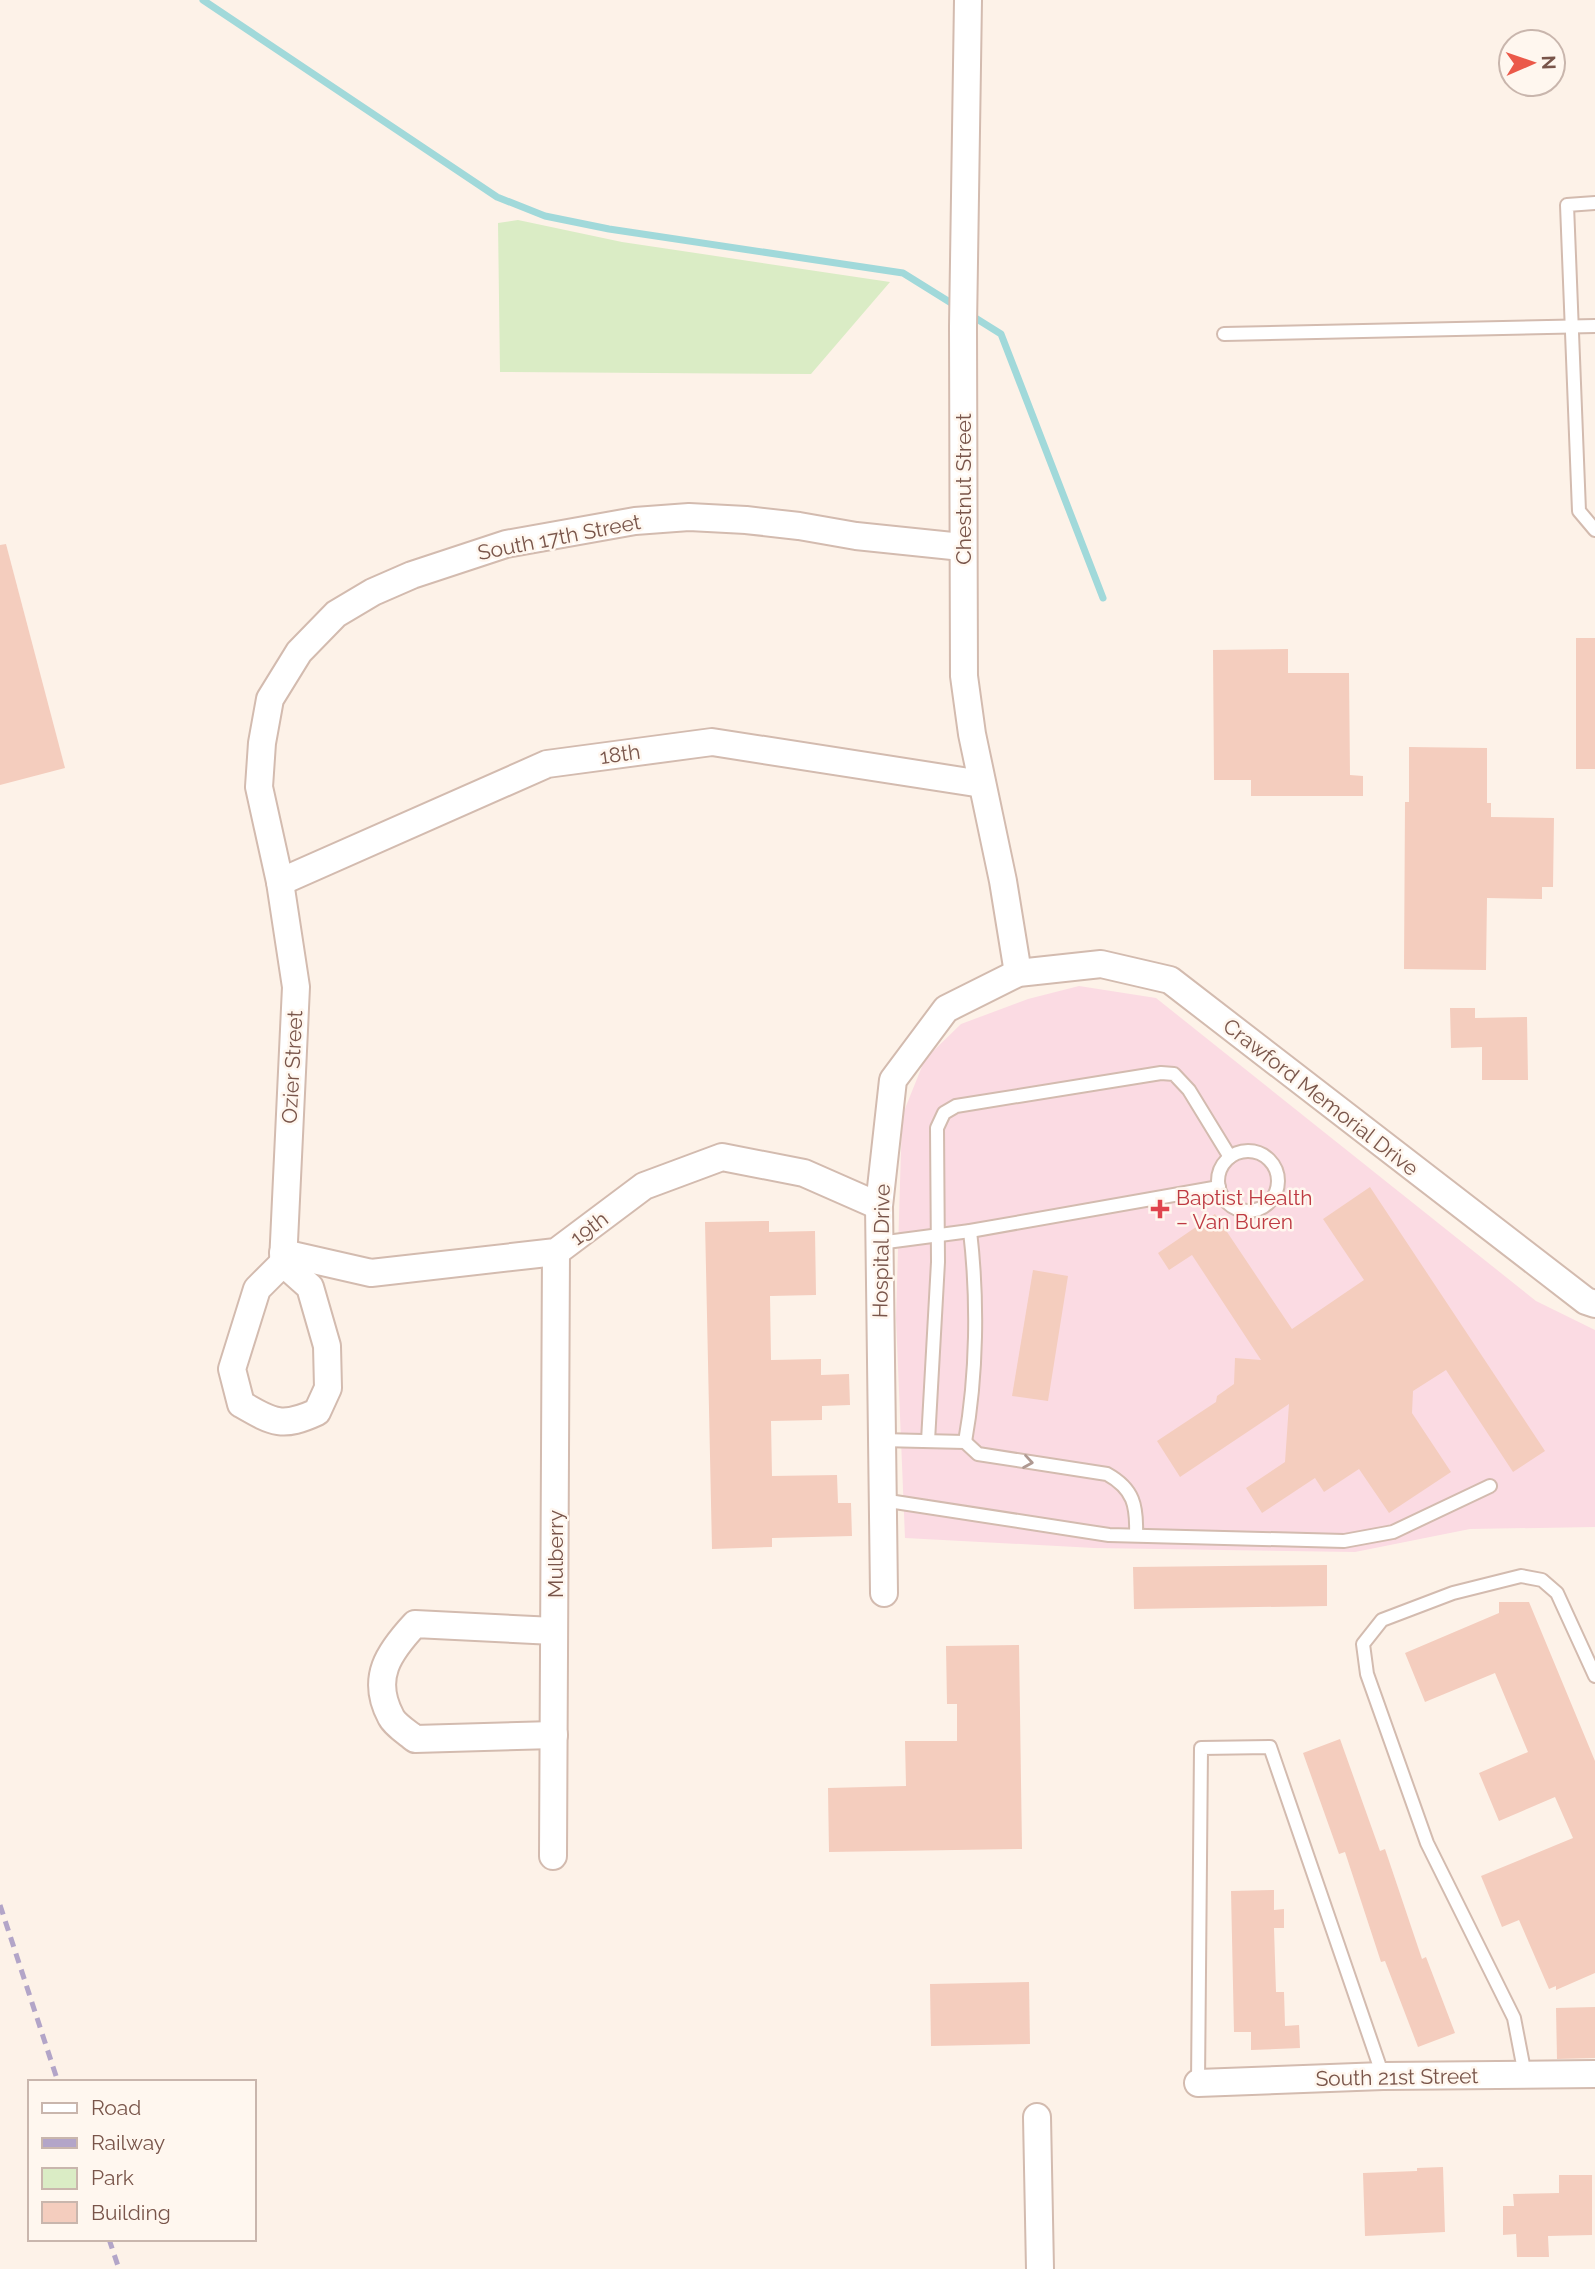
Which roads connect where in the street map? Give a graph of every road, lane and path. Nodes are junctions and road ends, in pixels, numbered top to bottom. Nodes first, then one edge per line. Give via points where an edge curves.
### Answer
1 (968, 0) edge
2 (1595, 203) edge
3 (1571, 326) junction
4 (1595, 326) edge
5 (1224, 334) dead end
6 (1595, 530) edge
7 (962, 547) junction
8 (982, 784) junction
9 (280, 882) junction
10 (1018, 973) junction
11 (1230, 1157) junction
12 (1219, 1187) junction
13 (879, 1206) junction
14 (970, 1231) junction
15 (938, 1235) junction
16 (879, 1243) junction
17 (556, 1252) junction
18 (283, 1258) junction
19 (1595, 1304) edge
20 (881, 1440) junction
21 (928, 1441) junction
22 (965, 1442) junction
23 (1490, 1486) dead end
24 (881, 1500) junction
25 (1136, 1535) junction
26 (884, 1593) dead end
27 (554, 1631) junction
28 (1595, 1676) edge
29 (554, 1735) junction
30 (553, 1856) dead end
31 (1595, 2074) edge
32 (1525, 2075) junction
33 (1383, 2076) junction
34 (1198, 2083) joint
35 (1037, 2118) dead end
36 (1040, 2269) edge

1 - 7 street, Chestnut Street
2 - 3 lane via 1567,205
3 - 4 lane
3 - 5 lane
3 - 6 lane via 1579,511
7 - 8 street, Chestnut Street via 964,677
7 - 9 street, South 17th Street via 746,520 635,520 506,544 373,593 336,614 299,652 270,699 259,787
8 - 9 street, 18th via 712,741 547,764
8 - 10 street, Chestnut Street
9 - 18 street, Ozier Street via 296,987
10 - 13 street, Hospital Drive via 946,1009 893,1080
10 - 19 street, Crawford Memorial Drive via 1101,964 1170,981
11 - 12 lane via 1220,1170
11 - 12 lane via 1239,1152 1260,1153 1275,1166 1278,1186 1268,1204 1249,1211 1230,1205
11 - 15 lane via 1174,1074 956,1105 944,1114 937,1128
12 - 14 lane
13 - 16 street, Hospital Drive
13 - 17 street, 19th via 804,1173 722,1157 644,1186
14 - 15 lane
14 - 22 lane via 974,1266 972,1400
15 - 16 lane
15 - 21 lane
16 - 20 street, Hospital Drive
17 - 18 street, 19th via 372,1273
17 - 27 street, Mulberry
18 - 18 street via 257,1289 232,1369 241,1404 267,1419 293,1423 317,1412 328,1388 329,1366 310,1287
20 - 21 lane
20 - 24 street, Hospital Drive
21 - 22 lane
22 -> 25 lane via 978,1454 1107,1474 1133,1499
23 - 25 lane via 1393,1532 1345,1541
24 - 25 lane via 1109,1535
24 - 26 street, Hospital Drive
27 - 29 street, Mulberry
27 - 29 street via 415,1624 393,1647 380,1684 391,1719 415,1739
28 - 32 lane via 1557,1593 1542,1580 1521,1576 1453,1593 1382,1619 1363,1644 1367,1674 1427,1843 1514,2018
29 - 30 street, Mulberry
31 - 32 street, South 21st Street
32 - 33 street, South 21st Street
33 - 34 street, South 21st Street
33 - 34 lane via 1270,1747 1201,1748
35 - 36 street

